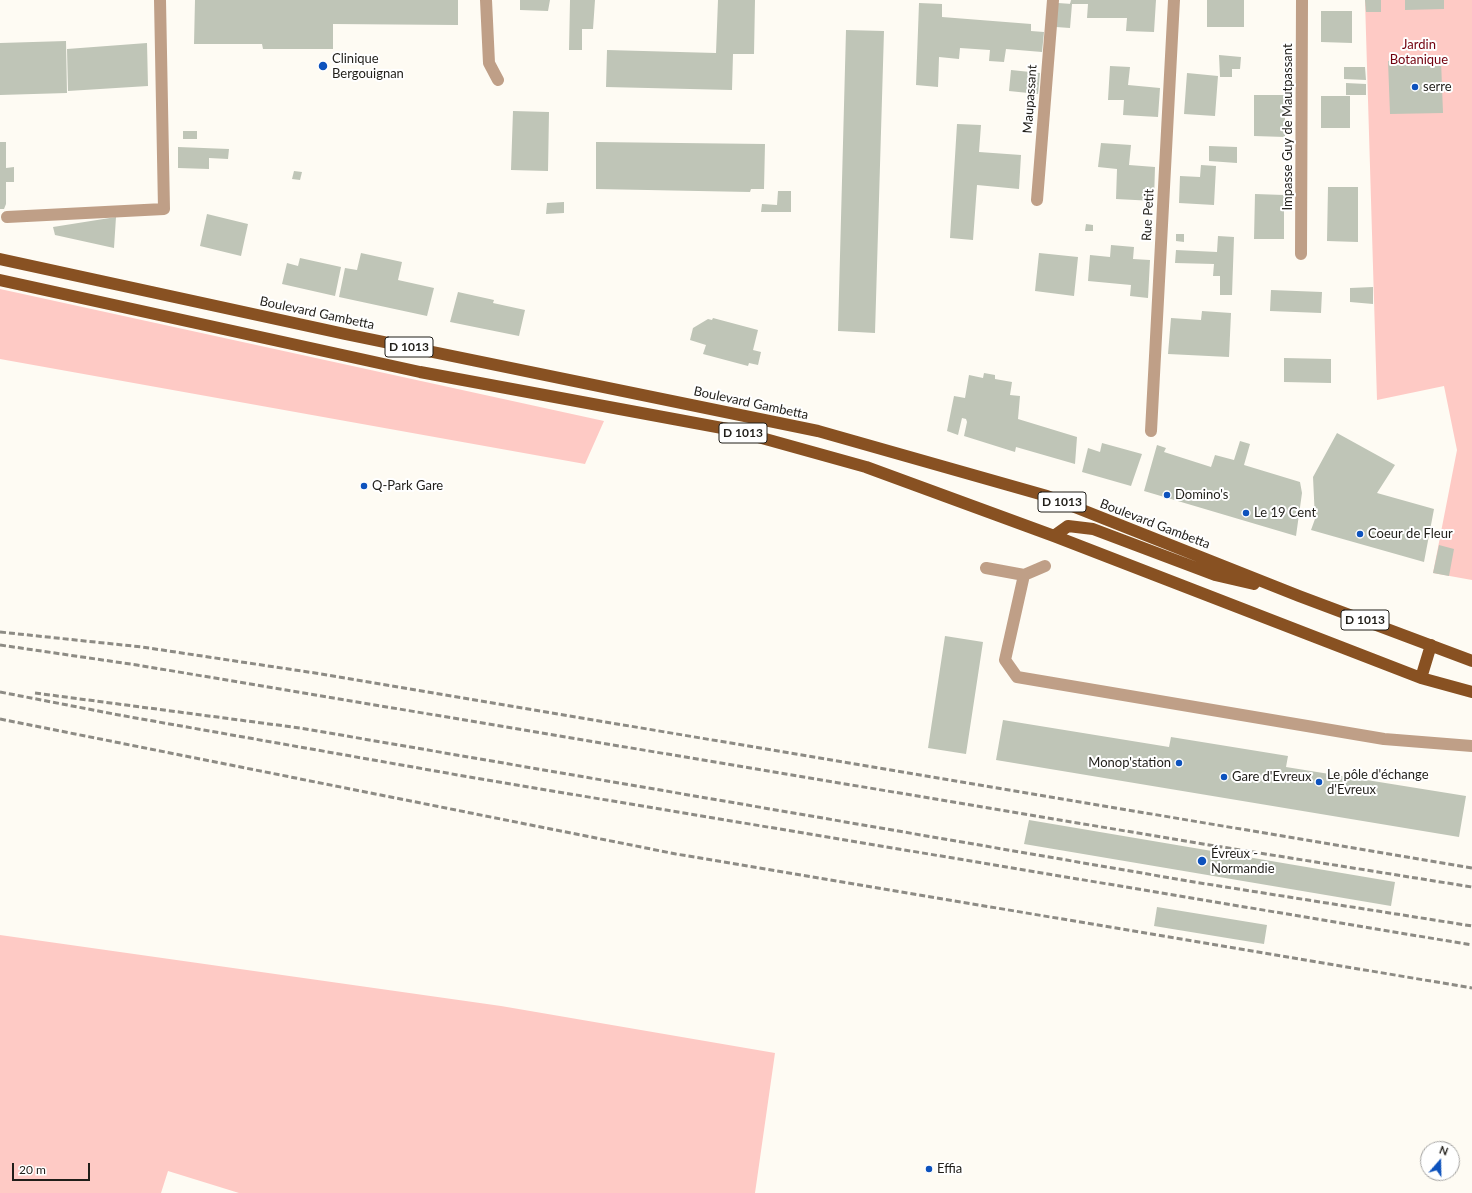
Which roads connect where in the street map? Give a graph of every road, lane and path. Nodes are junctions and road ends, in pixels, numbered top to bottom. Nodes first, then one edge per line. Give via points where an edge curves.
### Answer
1 (160, 0) edge
2 (486, 0) edge
3 (1053, 0) edge
4 (1174, 0) edge
5 (1302, 0) edge
6 (498, 80) dead end
7 (1037, 200) dead end
8 (7, 217) dead end
9 (1301, 254) dead end
10 (0, 259) edge
11 (0, 280) edge
12 (1150, 431) dead end
13 (1054, 536) junction
14 (1044, 566) dead end
15 (986, 568) dead end
16 (1024, 575) junction
17 (1299, 596) junction
18 (1431, 645) junction
19 (1472, 661) edge
20 (1421, 678) junction
21 (1472, 692) edge
22 (1472, 746) edge

1 - 8 street via 164,209
2 - 6 street via 489,63
3 - 7 street, Maupassant
4 - 12 street, Rue Petit
5 - 9 street, Impasse Guy de Mautpassant
10 - 17 main road, Boulevard Gambetta / D 1013 via 338,333 818,431 1041,494
11 - 13 main road, D 1013 via 420,372 733,430 866,467
13 - 17 main road via 1068,526 1093,529 1215,575
13 - 20 main road, D 1013
14 - 16 street
15 - 16 street
16 - 22 street via 1005,660 1017,677 1384,739
17 - 18 main road, Boulevard Gambetta / D 1013
18 - 19 main road, Boulevard Gambetta / D 1013
18 - 20 main road
20 - 21 main road, D 1013

